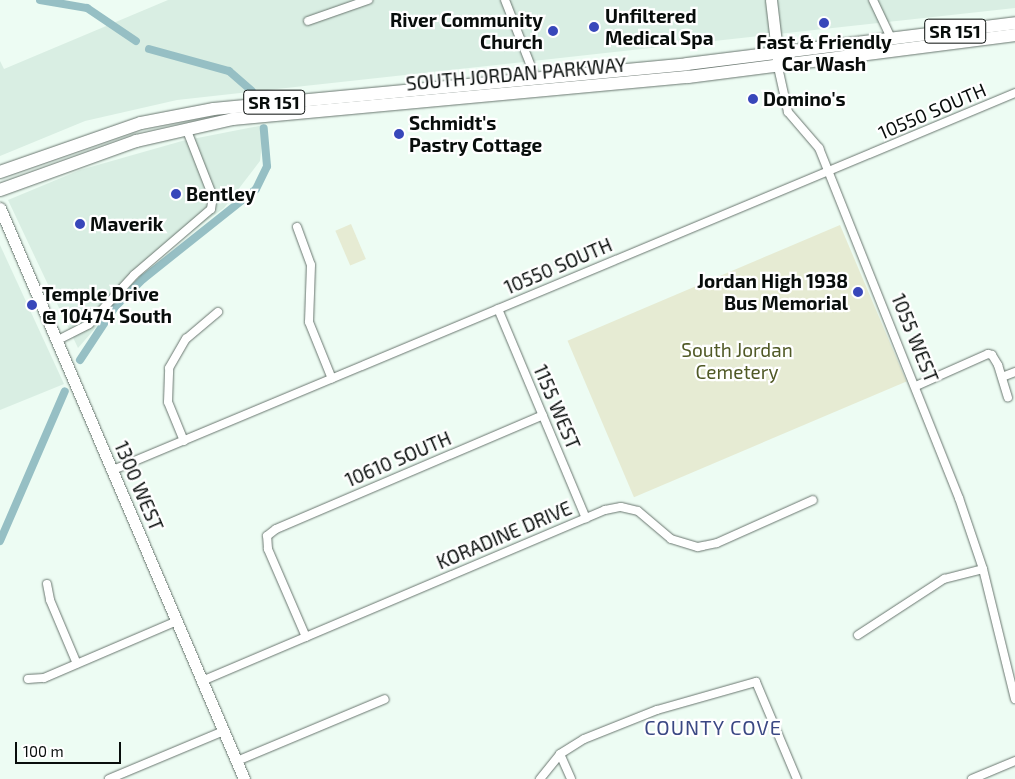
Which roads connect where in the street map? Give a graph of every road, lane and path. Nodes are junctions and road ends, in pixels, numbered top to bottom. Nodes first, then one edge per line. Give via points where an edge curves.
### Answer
1 (368, 0) edge
2 (505, 0) edge
3 (771, 0) edge
4 (874, 0) edge
5 (308, 21) dead end
6 (1015, 23) edge
7 (1015, 35) edge
8 (894, 39) junction
9 (777, 53) junction
10 (778, 67) junction
11 (616, 78) junction
12 (536, 79) junction
13 (1015, 93) edge
14 (186, 128) junction
15 (829, 169) junction
16 (0, 172) edge
17 (0, 190) edge
18 (0, 208) edge
19 (297, 227) dead end
20 (498, 309) junction
21 (218, 312) dead end
22 (58, 340) junction
23 (1015, 372) edge
24 (1002, 378) junction
25 (332, 379) junction
26 (916, 386) junction
27 (1008, 397) dead end
28 (543, 415) junction
29 (184, 441) junction
30 (113, 470) junction
31 (813, 500) dead end
32 (586, 518) junction
33 (983, 569) junction
34 (47, 584) dead end
35 (178, 621) junction
36 (858, 635) dead end
37 (306, 637) junction
38 (76, 664) junction
39 (28, 679) dead end
40 (202, 681) junction
41 (385, 699) dead end
42 (1015, 699) edge
43 (224, 731) junction
44 (560, 754) junction
45 (237, 761) junction
46 (1015, 761) edge
47 (109, 779) edge
48 (244, 779) edge
49 (540, 779) edge
50 (571, 779) edge
51 (797, 779) edge
52 (972, 779) edge

1 - 5 street
2 - 12 street
3 - 9 street, 1055 WEST
4 - 8 street
6 - 8 main road, SR 151
7 - 10 main road, SOUTH JORDAN PARKWAY / SR 151
8 - 9 main road, SOUTH JORDAN PARKWAY / SR 151
9 - 10 street, 1055 WEST
9 - 11 main road, SOUTH JORDAN PARKWAY / SR 151
10 - 11 main road, SOUTH JORDAN PARKWAY / SR 151
10 - 15 street, 1055 WEST via 788,112 818,145
11 - 12 main road, SOUTH JORDAN PARKWAY / SR 151
11 - 14 main road, SOUTH JORDAN PARKWAY / SR 151 via 271,114
12 - 16 main road, SOUTH JORDAN PARKWAY / SR 151 via 214,109 141,122
13 - 15 street, 10550 SOUTH via 853,162
14 - 17 main road, SOUTH JORDAN PARKWAY / SR 151 via 136,141
14 - 22 street via 213,197 211,209 134,275 88,324
15 - 20 street, 10550 SOUTH
15 - 26 street, 1055 WEST
18 - 22 street, 1300 WEST
19 - 25 street via 311,265 309,322
20 - 25 street, 10550 SOUTH
20 - 28 street, 1155 WEST
21 - 29 street via 186,339 170,368 168,402
22 - 30 street, 1300 WEST
23 - 24 street
24 - 26 street via 992,355 988,354
24 - 27 street
25 - 29 street, 10550 SOUTH
26 - 33 street, 1055 WEST
28 - 32 street, 1155 WEST
28 - 37 street, 10610 SOUTH via 266,536 268,549
29 - 30 street, 10550 SOUTH
30 - 35 street, 1300 WEST
31 - 32 street, KORADINE DRIVE via 726,540 698,547 671,539 646,515 629,508 613,508
32 - 37 street, KORADINE DRIVE
33 - 36 street via 944,579
33 - 42 street, 1055 WEST
34 - 38 street via 50,600
35 - 38 street
35 - 40 street, 1300 WEST
37 - 40 street, KORADINE DRIVE
38 - 39 street via 44,678
40 - 43 street, 1300 WEST
41 - 45 street
43 - 45 street, 1300 WEST
43 - 47 street
44 - 49 street
44 - 50 street
44 - 51 street via 584,739 657,710 756,682
45 - 48 street, 1300 WEST
46 - 52 street

